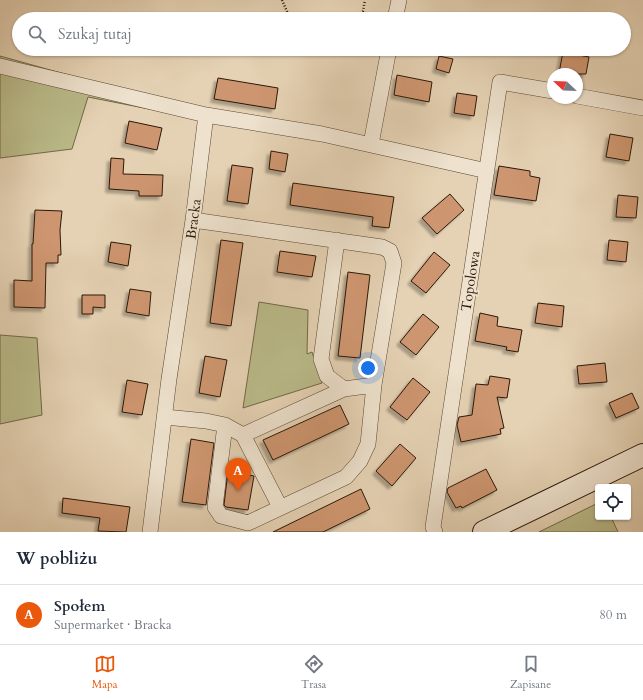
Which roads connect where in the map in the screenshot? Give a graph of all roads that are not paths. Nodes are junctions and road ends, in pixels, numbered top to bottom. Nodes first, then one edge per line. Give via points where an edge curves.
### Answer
1 (399, 0) edge
2 (396, 12) edge
3 (388, 56) edge
4 (0, 66) edge
5 (547, 90) edge
6 (583, 97) edge
7 (643, 108) edge
8 (206, 115) junction
9 (371, 144) junction
10 (487, 171) junction
11 (193, 220) junction
12 (337, 240) junction
13 (374, 385) junction
14 (344, 389) junction
15 (165, 417) junction
16 (225, 425) junction
17 (243, 435) junction
18 (643, 455) edge
19 (280, 507) junction
20 (150, 532) edge
21 (435, 532) edge
22 (484, 532) edge

1 - 2 street
3 - 9 street
4 - 8 street
5 - 10 street, Topolowa via 500,82
6 - 7 street
8 - 9 street
8 - 11 street, Bracka
9 - 10 street
10 - 21 street, Topolowa via 433,526
11 - 12 street
11 - 15 street, Bracka
12 - 13 street via 382,246 390,251 394,263
12 - 14 street via 321,359 327,376
13 - 14 street
13 - 19 street via 368,444 360,461 346,477
14 - 17 street
15 - 16 street
15 - 20 street, Bracka
16 - 17 street
16 - 19 street via 215,507 221,516 248,523
17 - 19 street
18 - 22 main road

